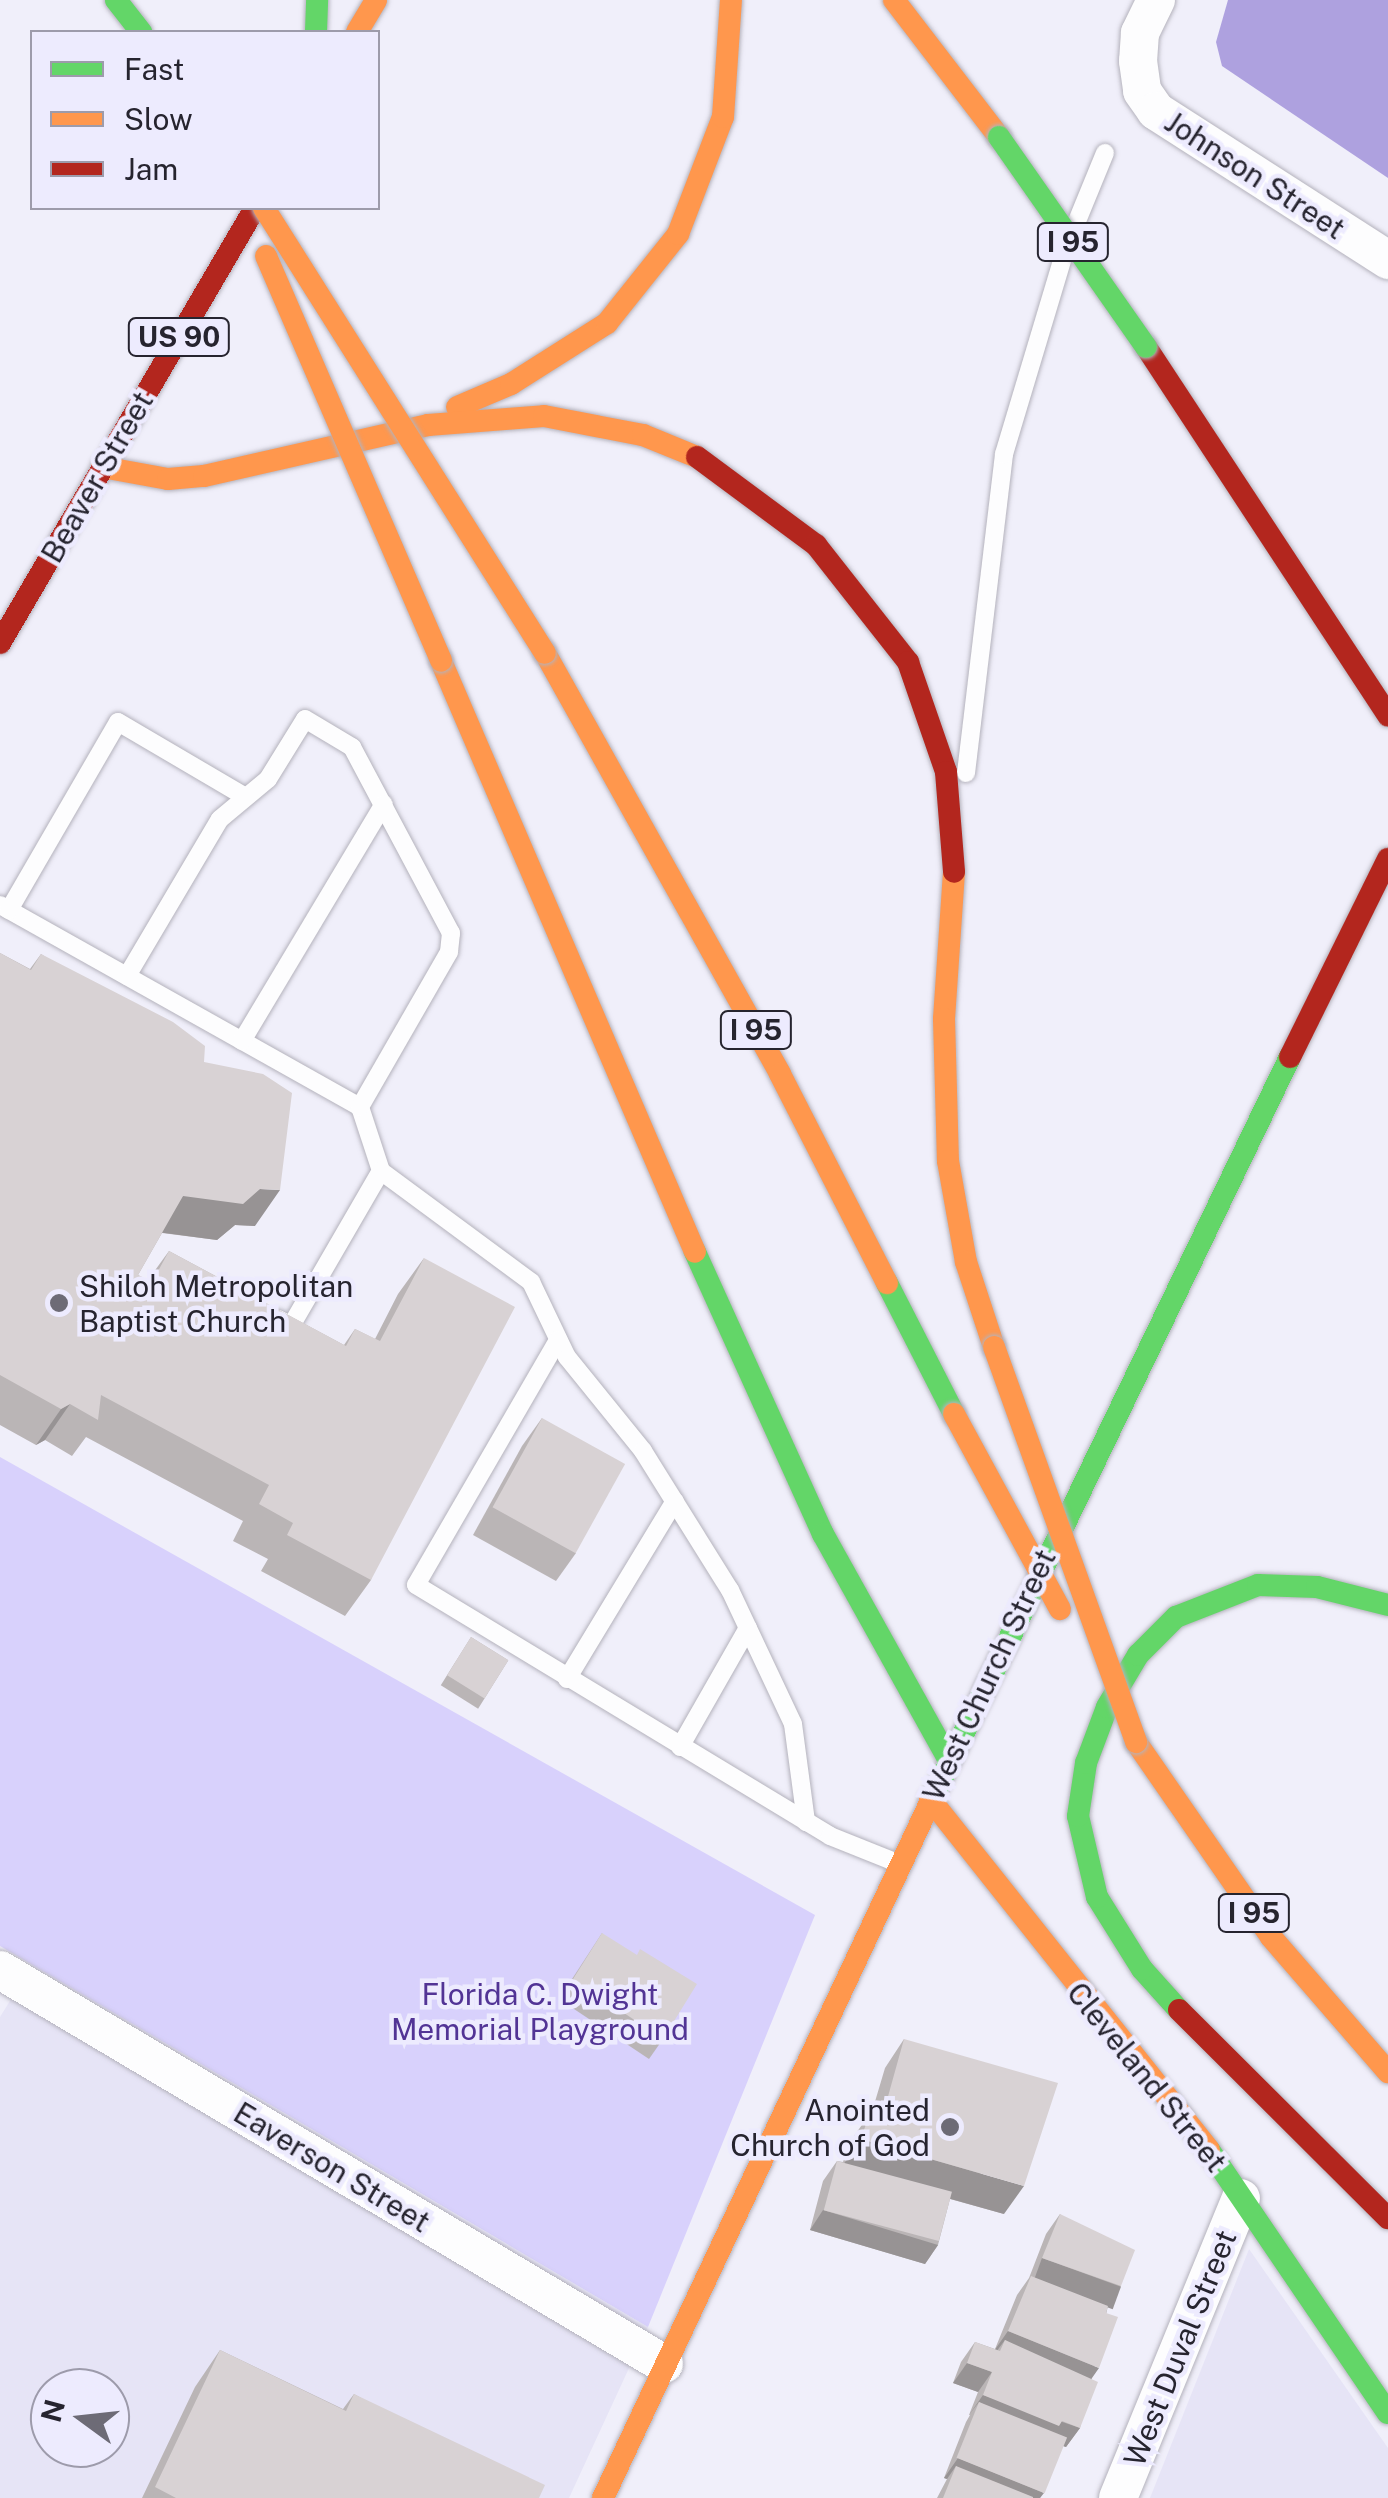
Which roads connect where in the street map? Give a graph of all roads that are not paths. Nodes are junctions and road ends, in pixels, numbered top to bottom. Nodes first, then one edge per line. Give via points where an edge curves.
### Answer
1 (116, 0) edge
2 (317, 0) edge
3 (376, 0) edge
4 (731, 0) edge
5 (894, 0) edge
6 (1156, 0) edge
7 (139, 30) edge
8 (316, 30) edge
9 (359, 30) edge
10 (1105, 153) dead end
11 (246, 210) edge
12 (254, 210) edge
13 (265, 210) edge
14 (1388, 260) edge
15 (359, 440) junction
16 (102, 466) junction
17 (0, 642) edge
18 (1388, 716) edge
19 (246, 797) junction
20 (384, 804) junction
21 (1388, 859) edge
22 (954, 884) junction
23 (4, 907) edge
24 (127, 976) junction
25 (242, 1041) junction
26 (360, 1108) junction
27 (381, 1171) junction
28 (259, 1308) edge
29 (558, 1340) junction
30 (675, 1502) junction
31 (1388, 1605) edge
32 (748, 1628) junction
33 (567, 1679) junction
34 (1136, 1742) junction
35 (680, 1748) junction
36 (949, 1760) junction
37 (930, 1799) junction
38 (806, 1822) junction
39 (900, 1864) junction
40 (0, 1970) edge
41 (1388, 2072) edge
42 (1241, 2198) junction
43 (1388, 2218) edge
44 (664, 2364) junction
45 (1388, 2413) edge
46 (602, 2498) edge
47 (1118, 2498) edge

1 - 7 main road
2 - 8 main road
3 - 9 main road
4 - 15 main road via 730,79 712,157 678,234 633,297 580,344 511,384
5 - 18 main road, I 95, bridge via 1146,347
6 - 14 street, Johnson Street via 1140,33 1138,76 1148,100 1177,131
10 - 22 lane via 1042,312 1004,454
11 - 36 main road, bridge via 750,1379 823,1534
12 - 16 main road, Beaver Street / US 90
13 - 34 main road, I 95, bridge via 545,653 780,1074 954,1414
15 - 16 main road via 188,478
15 - 22 main road via 475,417 544,416 643,436 736,479 840,569 908,662 946,772
16 - 17 main road, Beaver Street / US 90
19 - 20 lane via 275,770 305,718 352,748
19 - 23 lane via 118,722
19 - 24 lane via 220,819
20 - 25 lane
20 - 26 lane via 448,924 451,943
21 - 36 main road, West Church Street
22 - 34 main road, bridge via 944,1018 948,1162 966,1262
23 - 24 lane
24 - 25 lane
25 - 26 lane
26 - 27 lane
27 - 28 lane via 291,1326
27 - 29 lane via 519,1269 540,1296
29 - 30 lane
29 - 33 lane via 416,1585
30 - 32 lane
30 - 33 lane
31 - 43 main road via 1286,1584 1228,1592 1176,1616 1138,1655 1107,1707 1086,1763 1078,1816 1097,1898 1142,1969 1235,2071
32 - 35 lane
32 - 38 lane via 793,1724
33 - 35 lane
34 - 41 main road, I 95 via 1271,1936
35 - 38 lane
36 - 37 main road, West Church Street
37 - 39 main road, West Church Street
37 - 42 main road, Cleveland Street via 1061,1971 1198,2132
38 - 39 lane
39 - 44 main road, West Church Street
40 - 44 street, Eaverson Street
42 - 45 main road, Cleveland Street
42 - 47 street, West Duval Street
44 - 46 main road, West Church Street

